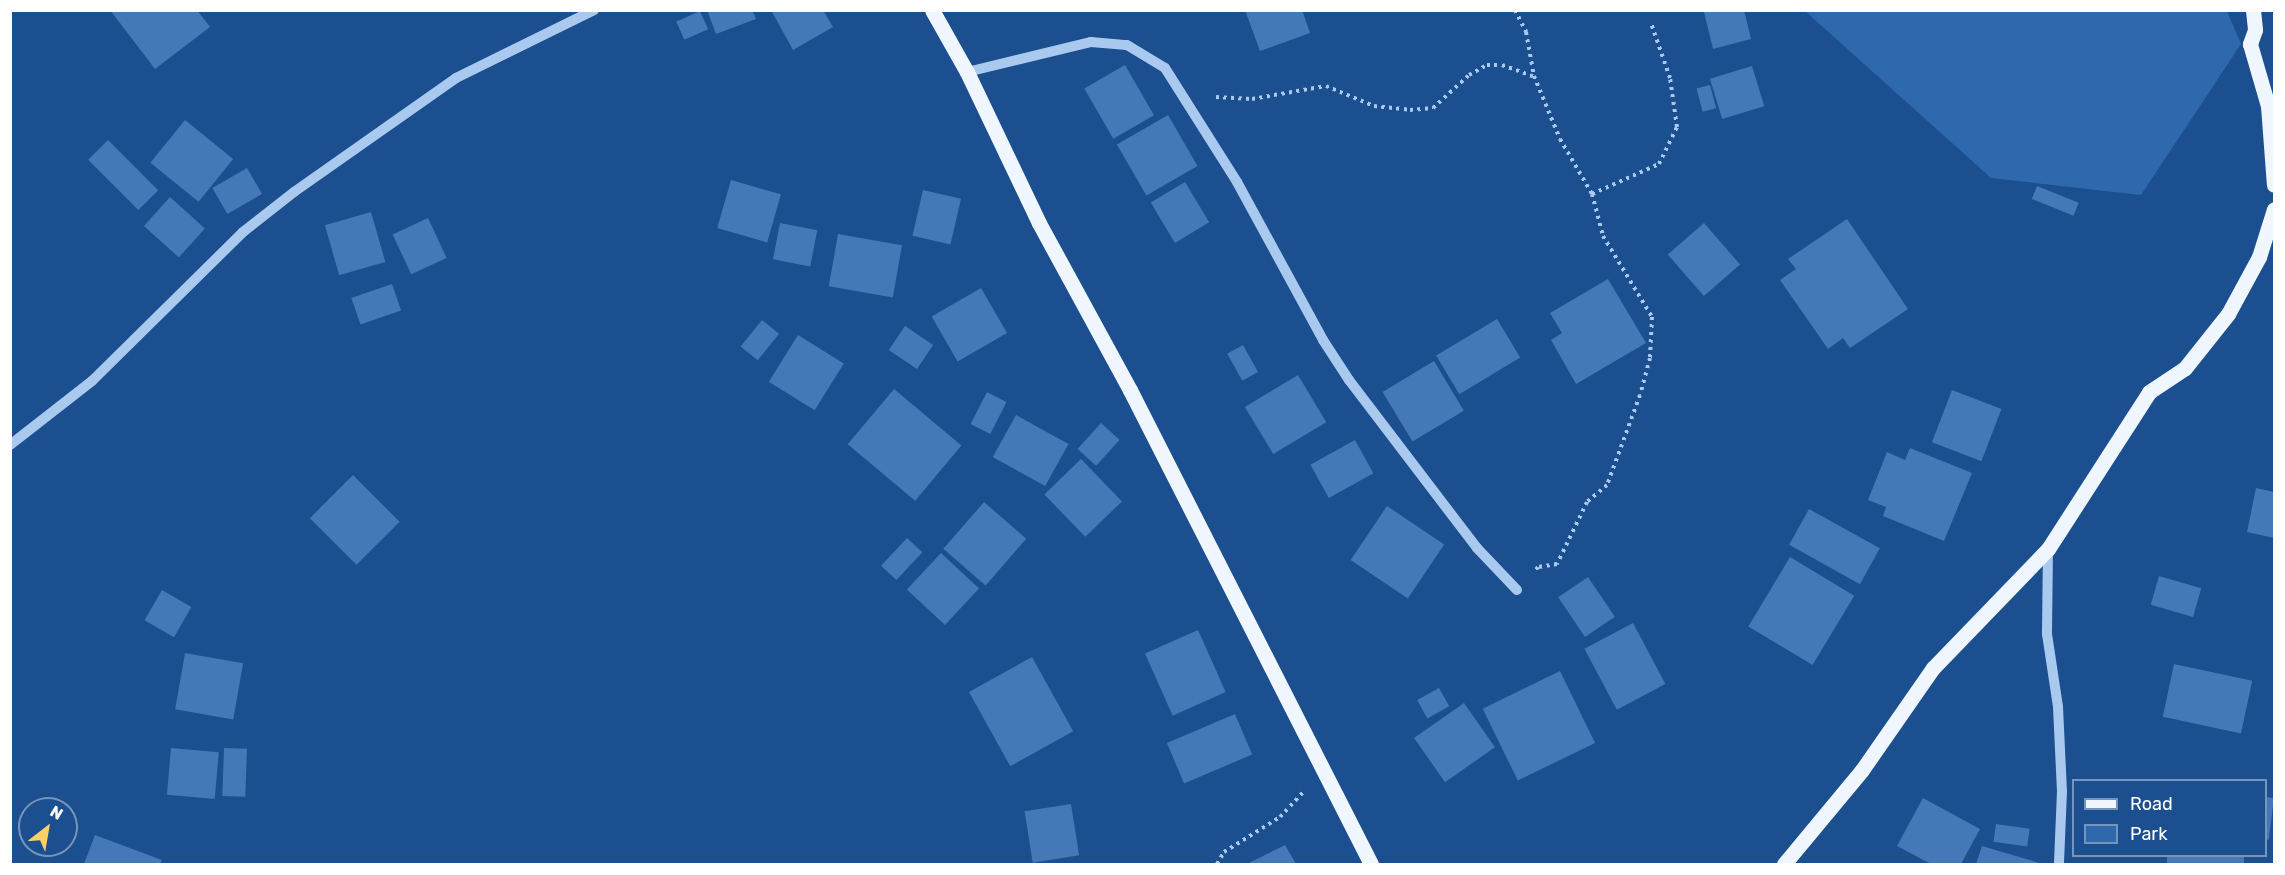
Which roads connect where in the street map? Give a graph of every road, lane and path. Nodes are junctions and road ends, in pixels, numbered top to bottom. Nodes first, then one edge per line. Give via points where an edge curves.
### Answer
1 (594, 10) edge
2 (932, 10) edge
3 (1515, 10) edge
4 (2253, 10) edge
5 (1651, 23) dead end
6 (967, 72) junction
7 (1534, 76) junction
8 (1211, 97) dead end
9 (2274, 185) edge
10 (1592, 195) junction
11 (2274, 208) edge
12 (10, 445) edge
13 (2048, 549) junction
14 (1517, 590) joint
15 (1322, 771) junction
16 (1217, 864) edge
17 (1371, 864) edge
18 (1784, 864) edge
19 (2059, 864) edge

1 - 12 street via 456,78 294,192 243,232 92,381
2 - 6 main road
3 - 7 path via 1526,32
4 - 9 main road via 2250,44 2268,106
5 - 10 path via 1670,78 1677,127 1659,164
6 - 14 street via 1091,42 1127,45 1165,68 1237,182 1349,380 1477,548
6 - 15 main road via 1039,223 1130,390
7 - 8 path via 1502,65 1487,65 1469,75 1433,108 1410,110 1374,106 1326,86 1252,99
7 - 10 path via 1560,140
10 - 14 path via 1603,236 1652,317 1650,358 1607,485 1587,502 1557,564 1538,567
11 - 13 main road via 2259,257 2228,314 2185,368 2149,392
13 - 18 main road via 1933,668 1862,770
13 - 19 street via 2047,634 2058,707 2062,791
15 - 16 path via 1280,816 1224,852
15 - 17 main road

